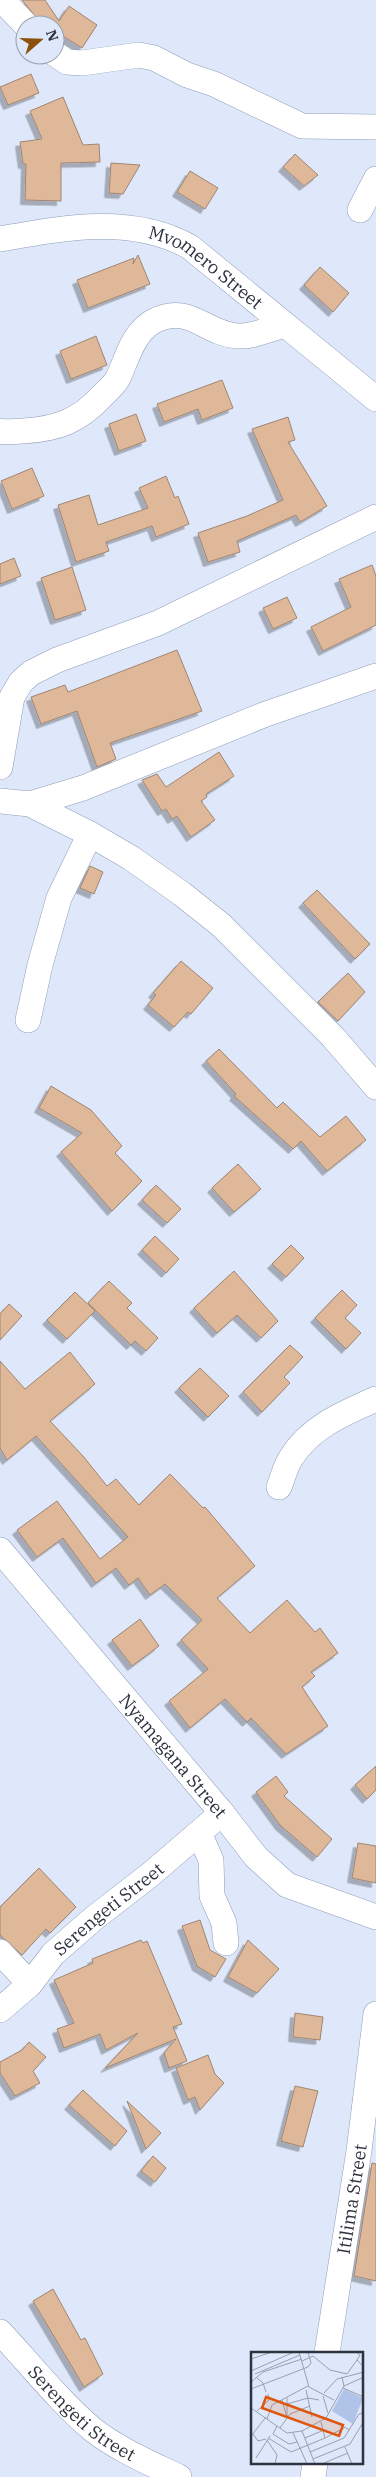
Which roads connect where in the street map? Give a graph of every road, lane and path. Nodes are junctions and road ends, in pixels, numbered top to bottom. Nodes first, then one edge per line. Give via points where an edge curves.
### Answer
1 (2, 0) edge
2 (16, 15) edge
3 (65, 61) edge
4 (376, 127) edge
5 (376, 179) edge
6 (360, 210) dead end
7 (0, 239) edge
8 (285, 325) junction
9 (376, 399) edge
10 (0, 431) edge
11 (376, 517) edge
12 (374, 679) edge
13 (0, 767) edge
14 (0, 801) edge
15 (30, 804) junction
16 (90, 834) junction
17 (28, 1020) dead end
18 (376, 1087) edge
19 (376, 1399) edge
20 (279, 1487) dead end
21 (0, 1550) edge
22 (222, 1813) junction
23 (199, 1833) junction
24 (376, 1917) edge
25 (376, 1923) edge
26 (226, 1943) dead end
27 (0, 1952) edge
28 (30, 1984) junction
29 (0, 2010) edge
30 (376, 2014) edge
31 (0, 2332) edge
32 (327, 2352) edge
33 (315, 2464) edge
34 (179, 2477) edge
35 (313, 2477) edge

1 - 2 street
3 - 4 street via 82,63 140,55 214,84 302,126
5 - 6 street
7 - 8 street, Mvomero Street via 80,227 119,227 160,233 190,247
8 - 9 street, Mvomero Street
8 - 10 street via 239,336 221,332 189,317 174,316 153,322 126,355 117,379 82,416 62,425 35,430
11 - 13 street via 158,623 57,660 31,673 12,697
12 - 15 street via 258,718 83,788
14 - 15 street
15 - 16 street
16 - 17 street via 59,898
16 - 18 street via 131,858 221,924 333,1038
19 - 20 street via 322,1426 290,1459
21 - 22 street, Nyamagana Street
22 - 23 street, Serengeti Street
22 - 24 street, Nyamagana Street via 256,1857 287,1885
23 - 26 street via 211,1860 212,1896 224,1923
23 - 28 street, Serengeti Street via 93,1918 53,1954
24 - 25 street
27 - 28 street
28 - 29 street, Serengeti Street
30 - 32 street, Itilima Street via 359,2151
31 - 34 street, Serengeti Street via 75,2414 94,2430
33 - 35 street

